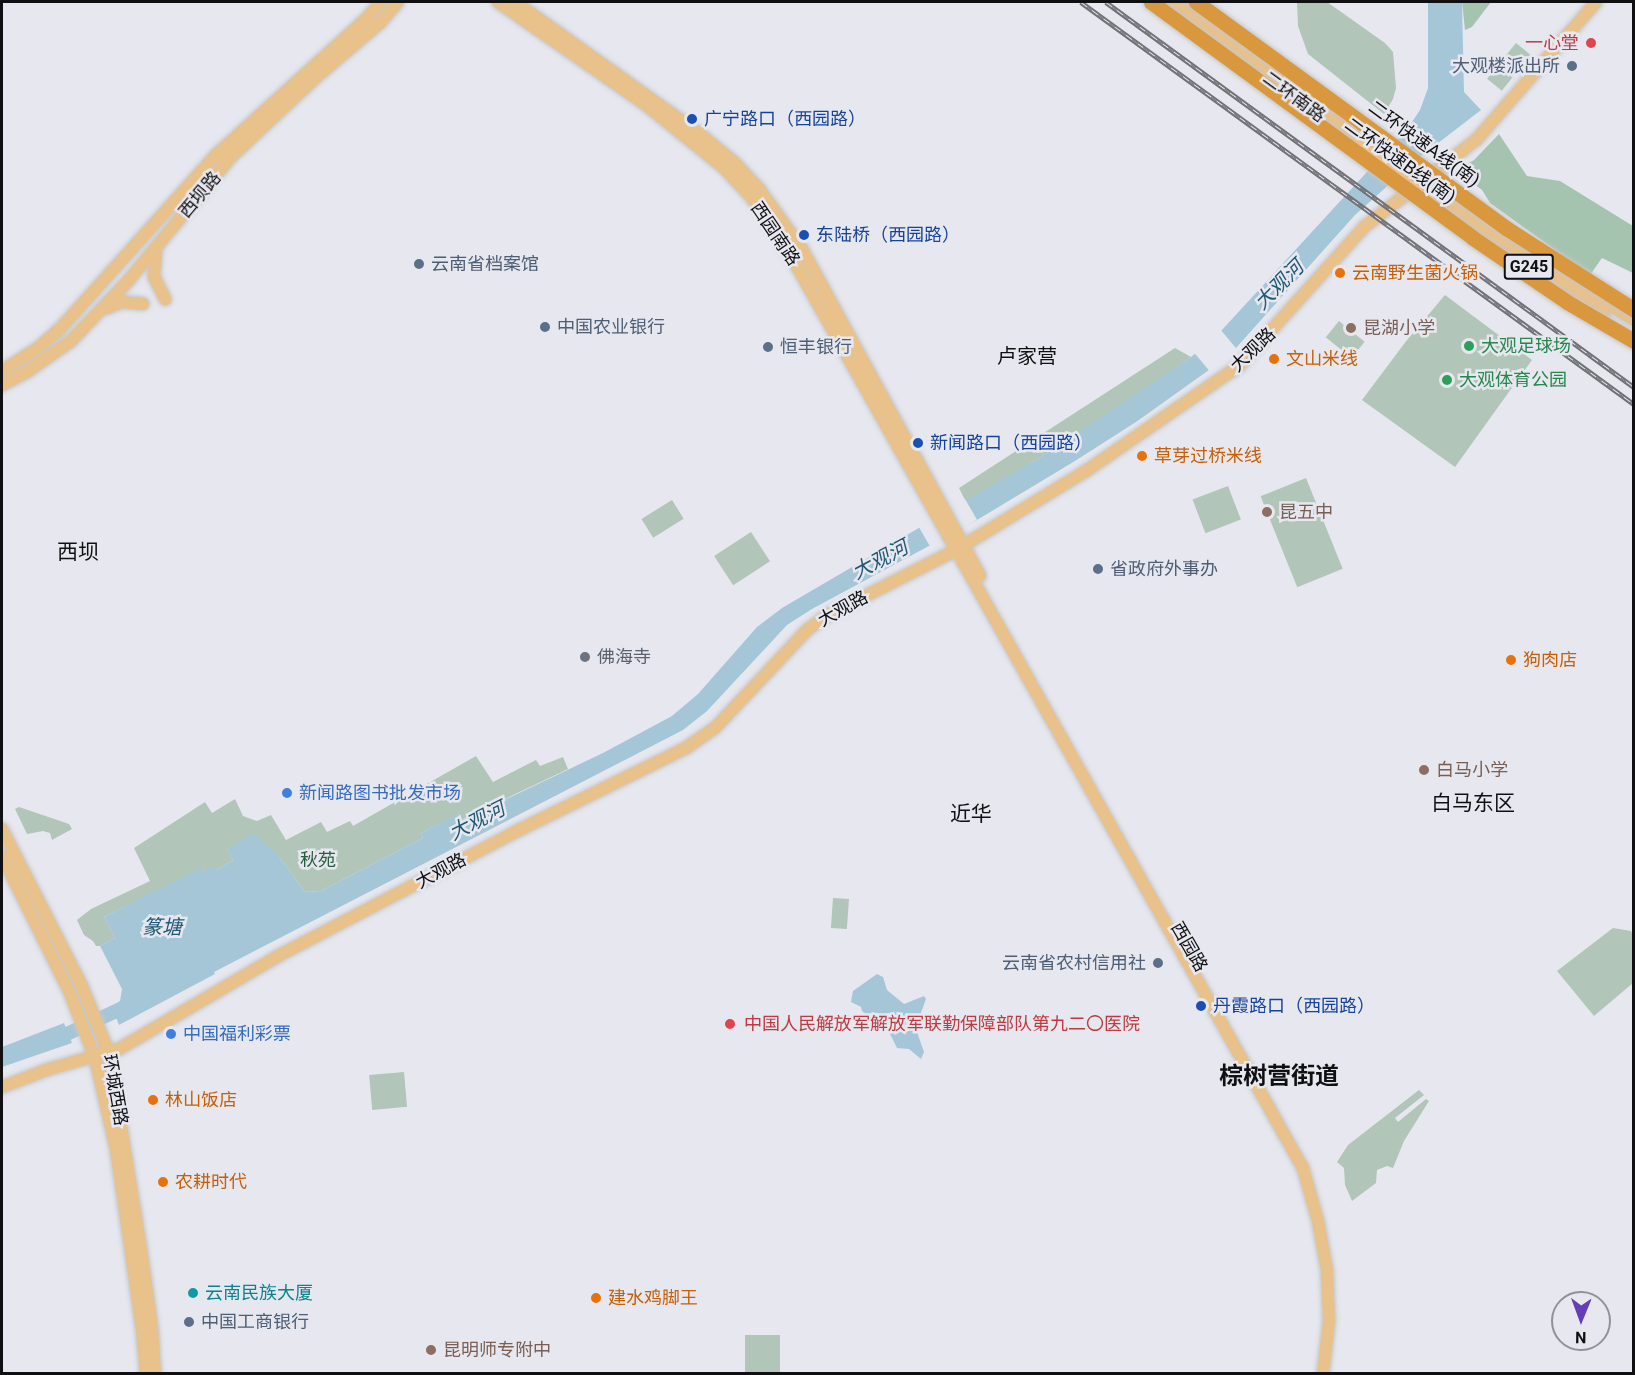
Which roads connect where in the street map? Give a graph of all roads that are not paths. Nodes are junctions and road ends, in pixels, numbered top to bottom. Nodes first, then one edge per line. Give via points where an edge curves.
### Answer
1 (381, 2) edge
2 (398, 2) edge
3 (498, 2) edge
4 (515, 2) edge
5 (1151, 2) edge
6 (1164, 2) edge
7 (1182, 2) edge
8 (1196, 2) edge
9 (1596, 2) edge
10 (1361, 139) junction
11 (1432, 191) junction
12 (156, 247) junction
13 (165, 299) dead end
14 (142, 304) dead end
15 (1634, 310) edge
16 (99, 314) junction
17 (1634, 320) edge
18 (1634, 332) edge
19 (1634, 341) edge
20 (2, 371) edge
21 (2, 385) edge
22 (940, 514) junction
23 (959, 548) junction
24 (2, 829) edge
25 (2, 856) edge
26 (109, 1053) junction
27 (95, 1058) junction
28 (2, 1087) edge
29 (146, 1374) edge
30 (155, 1374) edge
31 (1323, 1374) edge
32 (1330, 1374) edge

1 - 20 main road, 西坝路 via 216,154 59,330
2 - 12 main road, 西坝路 via 381,22 230,158
3 - 22 main road, 西园南路 via 645,104 724,168 752,198 790,254
4 - 22 main road, 西园南路 via 700,134 760,190 802,249
5 - 19 highway, 二环快速B线(南), bridge via 1482,244 1581,311
6 - 10 main road, 二环南路 / G245
7 - 10 main road, 二环南路 / G245
8 - 15 highway, 二环快速A线(南), bridge via 1506,228
9 - 23 main road, 大观路 via 1478,139 1364,227 1239,366 1127,446
10 - 11 main road, 二环南路 / G245, bridge
11 - 17 main road, 二环南路 / G245
11 - 18 main road, 二环南路 / G245 via 1543,276
12 - 13 main road via 154,277
12 - 16 main road, 西坝路
14 - 16 main road via 116,304
16 - 21 main road, 西坝路 via 50,357
22 - 23 main road, 西园南路
23 - 26 main road, 大观路 via 828,615 807,630 715,728 686,748 520,829 305,942
23 - 31 main road, 西园路 via 1303,1168 1327,1270 1329,1321
23 - 32 main road, 西园路 via 1263,1077 1308,1164 1325,1220 1334,1270 1336,1321
24 - 26 main road, 环城西路 via 94,1012
25 - 27 main road, 环城西路 via 81,1017
26 - 27 main road, 大观路
26 - 30 main road, 环城西路 via 141,1249
27 - 28 main road, 大观路 via 46,1070
27 - 29 main road, 环城西路 via 119,1171

